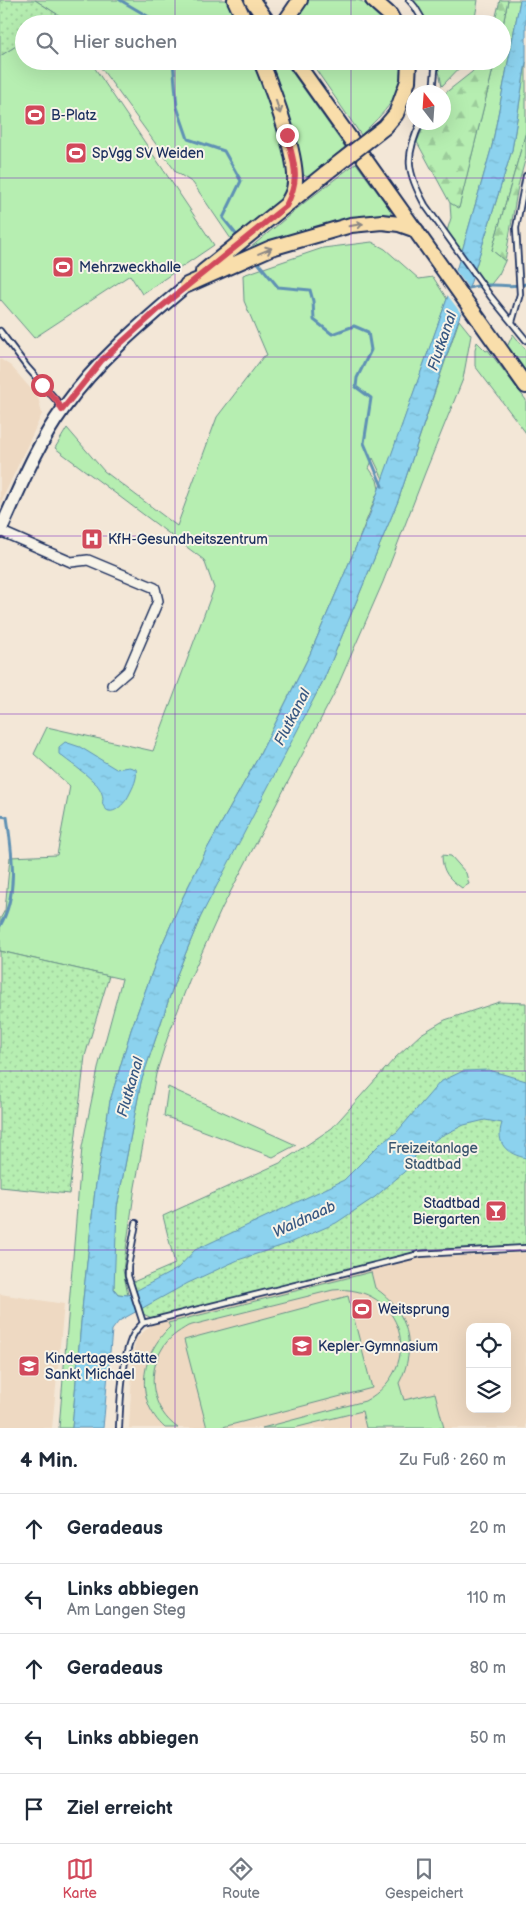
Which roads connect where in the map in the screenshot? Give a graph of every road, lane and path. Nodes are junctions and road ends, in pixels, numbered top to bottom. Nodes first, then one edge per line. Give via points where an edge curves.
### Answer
1 (235, 0) edge
2 (252, 0) edge
3 (300, 0) edge
4 (373, 0) edge
5 (409, 0) edge
6 (242, 15) edge
7 (263, 15) edge
8 (290, 15) edge
9 (388, 15) edge
10 (420, 15) edge
11 (264, 70) edge
12 (302, 70) edge
13 (409, 70) edge
14 (436, 70) edge
15 (434, 85) edge
16 (418, 130) edge
17 (526, 176) edge
18 (286, 206) junction
19 (416, 230) junction
20 (221, 265) junction
21 (187, 286) joint
22 (512, 322) junction
23 (0, 331) edge
24 (526, 340) edge
25 (526, 386) edge
26 (62, 410) junction
27 (0, 531) edge
28 (112, 685) dead end
29 (136, 1223) dead end
30 (526, 1248) edge
31 (143, 1323) junction
32 (119, 1428) edge

1 - 6 main road
2 - 7 main road
3 - 8 main road
4 - 9 main road
5 - 10 lane
11 -> 18 main road via 287,135 296,173 294,190
12 - 19 main road
13 - 18 main road, bridge via 408,82 396,114 385,127
14 - 15 lane
16 - 22 lane via 410,150 412,180 425,205
17 - 22 lane via 516,228 520,294
18 - 20 main road
20 -> 19 main road via 352,225 382,222
19 - 25 main road
20 - 21 main road
21 - 26 street via 102,360
22 - 24 lane
23 - 26 lane
26 - 27 street via 35,455
27 - 28 street via 71,562 88,560 155,588 158,600 128,672
29 - 31 lane via 128,1276
30 - 31 lane via 420,1254
31 - 32 lane via 129,1344

